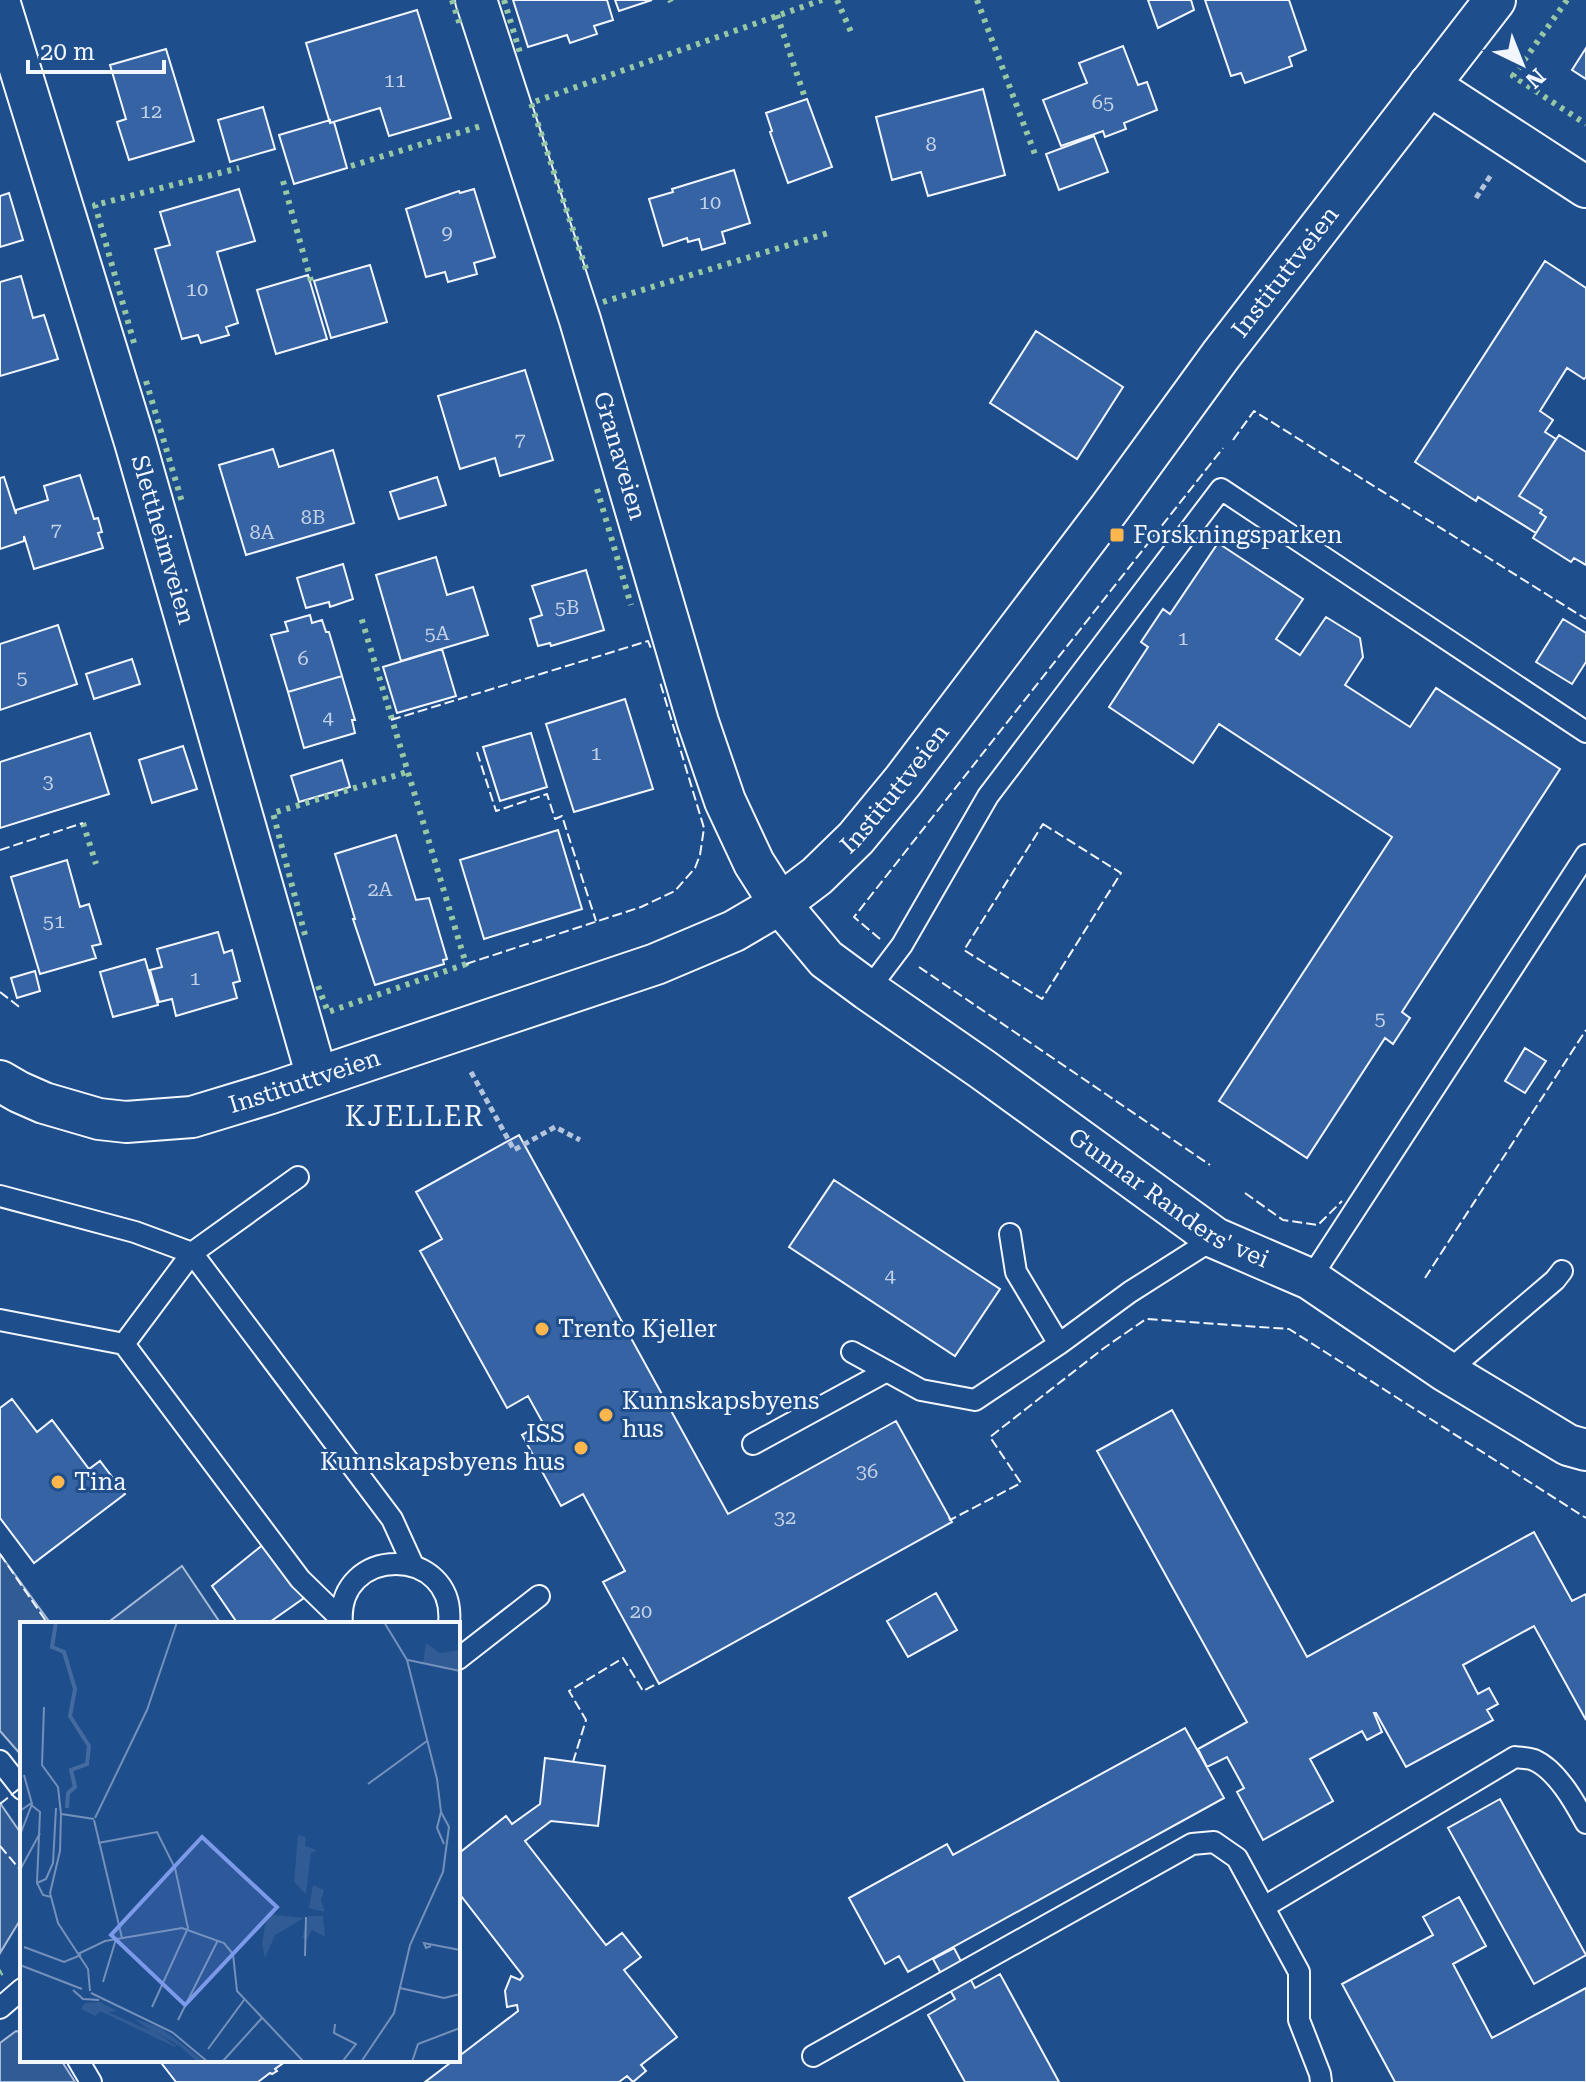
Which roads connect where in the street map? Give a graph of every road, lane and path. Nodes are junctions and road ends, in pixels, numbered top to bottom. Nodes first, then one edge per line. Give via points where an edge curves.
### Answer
1 (476, 0) edge
2 (0, 4) edge
3 (1485, 4) edge
4 (1429, 85) junction
5 (1498, 164) dead end
6 (1586, 187) edge
7 (1476, 198) dead end
8 (1586, 732) edge
9 (1586, 855) edge
10 (780, 904) junction
11 (868, 990) junction
12 (464, 1060) dead end
13 (317, 1077) junction
14 (0, 1081) edge
15 (580, 1140) dead end
16 (298, 1177) dead end
17 (0, 1196) edge
18 (1010, 1234) dead end
19 (1215, 1238) junction
20 (192, 1253) junction
21 (1562, 1271) dead end
22 (1310, 1279) junction
23 (0, 1320) edge
24 (124, 1344) junction
25 (1059, 1344) junction
26 (852, 1352) dead end
27 (887, 1371) junction
28 (1447, 1372) junction
29 (753, 1444) dead end
30 (1586, 1450) edge
31 (413, 1565) junction
32 (539, 1596) dead end
33 (341, 1621) edge
34 (449, 1622) edge
35 (460, 1657) edge
36 (0, 1761) edge
37 (20, 1786) edge
38 (1586, 1823) edge
39 (1264, 1907) junction
40 (20, 1991) edge
41 (0, 2008) edge
42 (813, 2056) dead end
43 (79, 2062) edge
44 (91, 2082) edge
45 (1321, 2082) edge

1 - 10 street, Granaveien via 580,320 698,722 725,801
2 - 13 street, Slettheimveien via 135,442
3 - 4 street, Instituttveien
4 - 6 street
4 - 10 street, Instituttveien via 903,781 856,838
5 - 7 path
8 - 11 lane via 1221,489 988,796 902,945
9 - 22 lane
10 - 11 street, Gunnar Randers' vei via 826,959
10 - 13 street, Instituttveien via 734,931 656,964
11 - 19 street, Gunnar Randers' vei
12 - 15 path via 514,1150 555,1127
13 - 14 street, Instituttveien via 192,1117 126,1122 71,1112
16 - 20 lane
17 - 20 lane
18 - 25 lane via 1016,1272
19 - 22 street, Gunnar Randers' vei
19 - 25 lane
20 - 24 lane
20 - 31 lane via 392,1519
21 - 28 lane
22 - 28 street, Gunnar Randers' vei
23 - 24 lane
24 - 33 lane via 300,1579
25 - 27 lane via 975,1400 921,1390
26 - 27 lane
27 - 29 lane
28 - 30 street, Gunnar Randers' vei via 1568,1445
31 - 33 lane via 380,1565 359,1577 347,1592
31 - 34 lane via 441,1587
32 - 35 lane
36 - 37 lane
38 - 39 lane via 1553,1775 1534,1760 1515,1757
39 - 42 lane via 1237,1858 1214,1842 1192,1844
39 - 45 lane via 1299,1972 1299,2020
40 - 41 lane
43 - 44 lane

